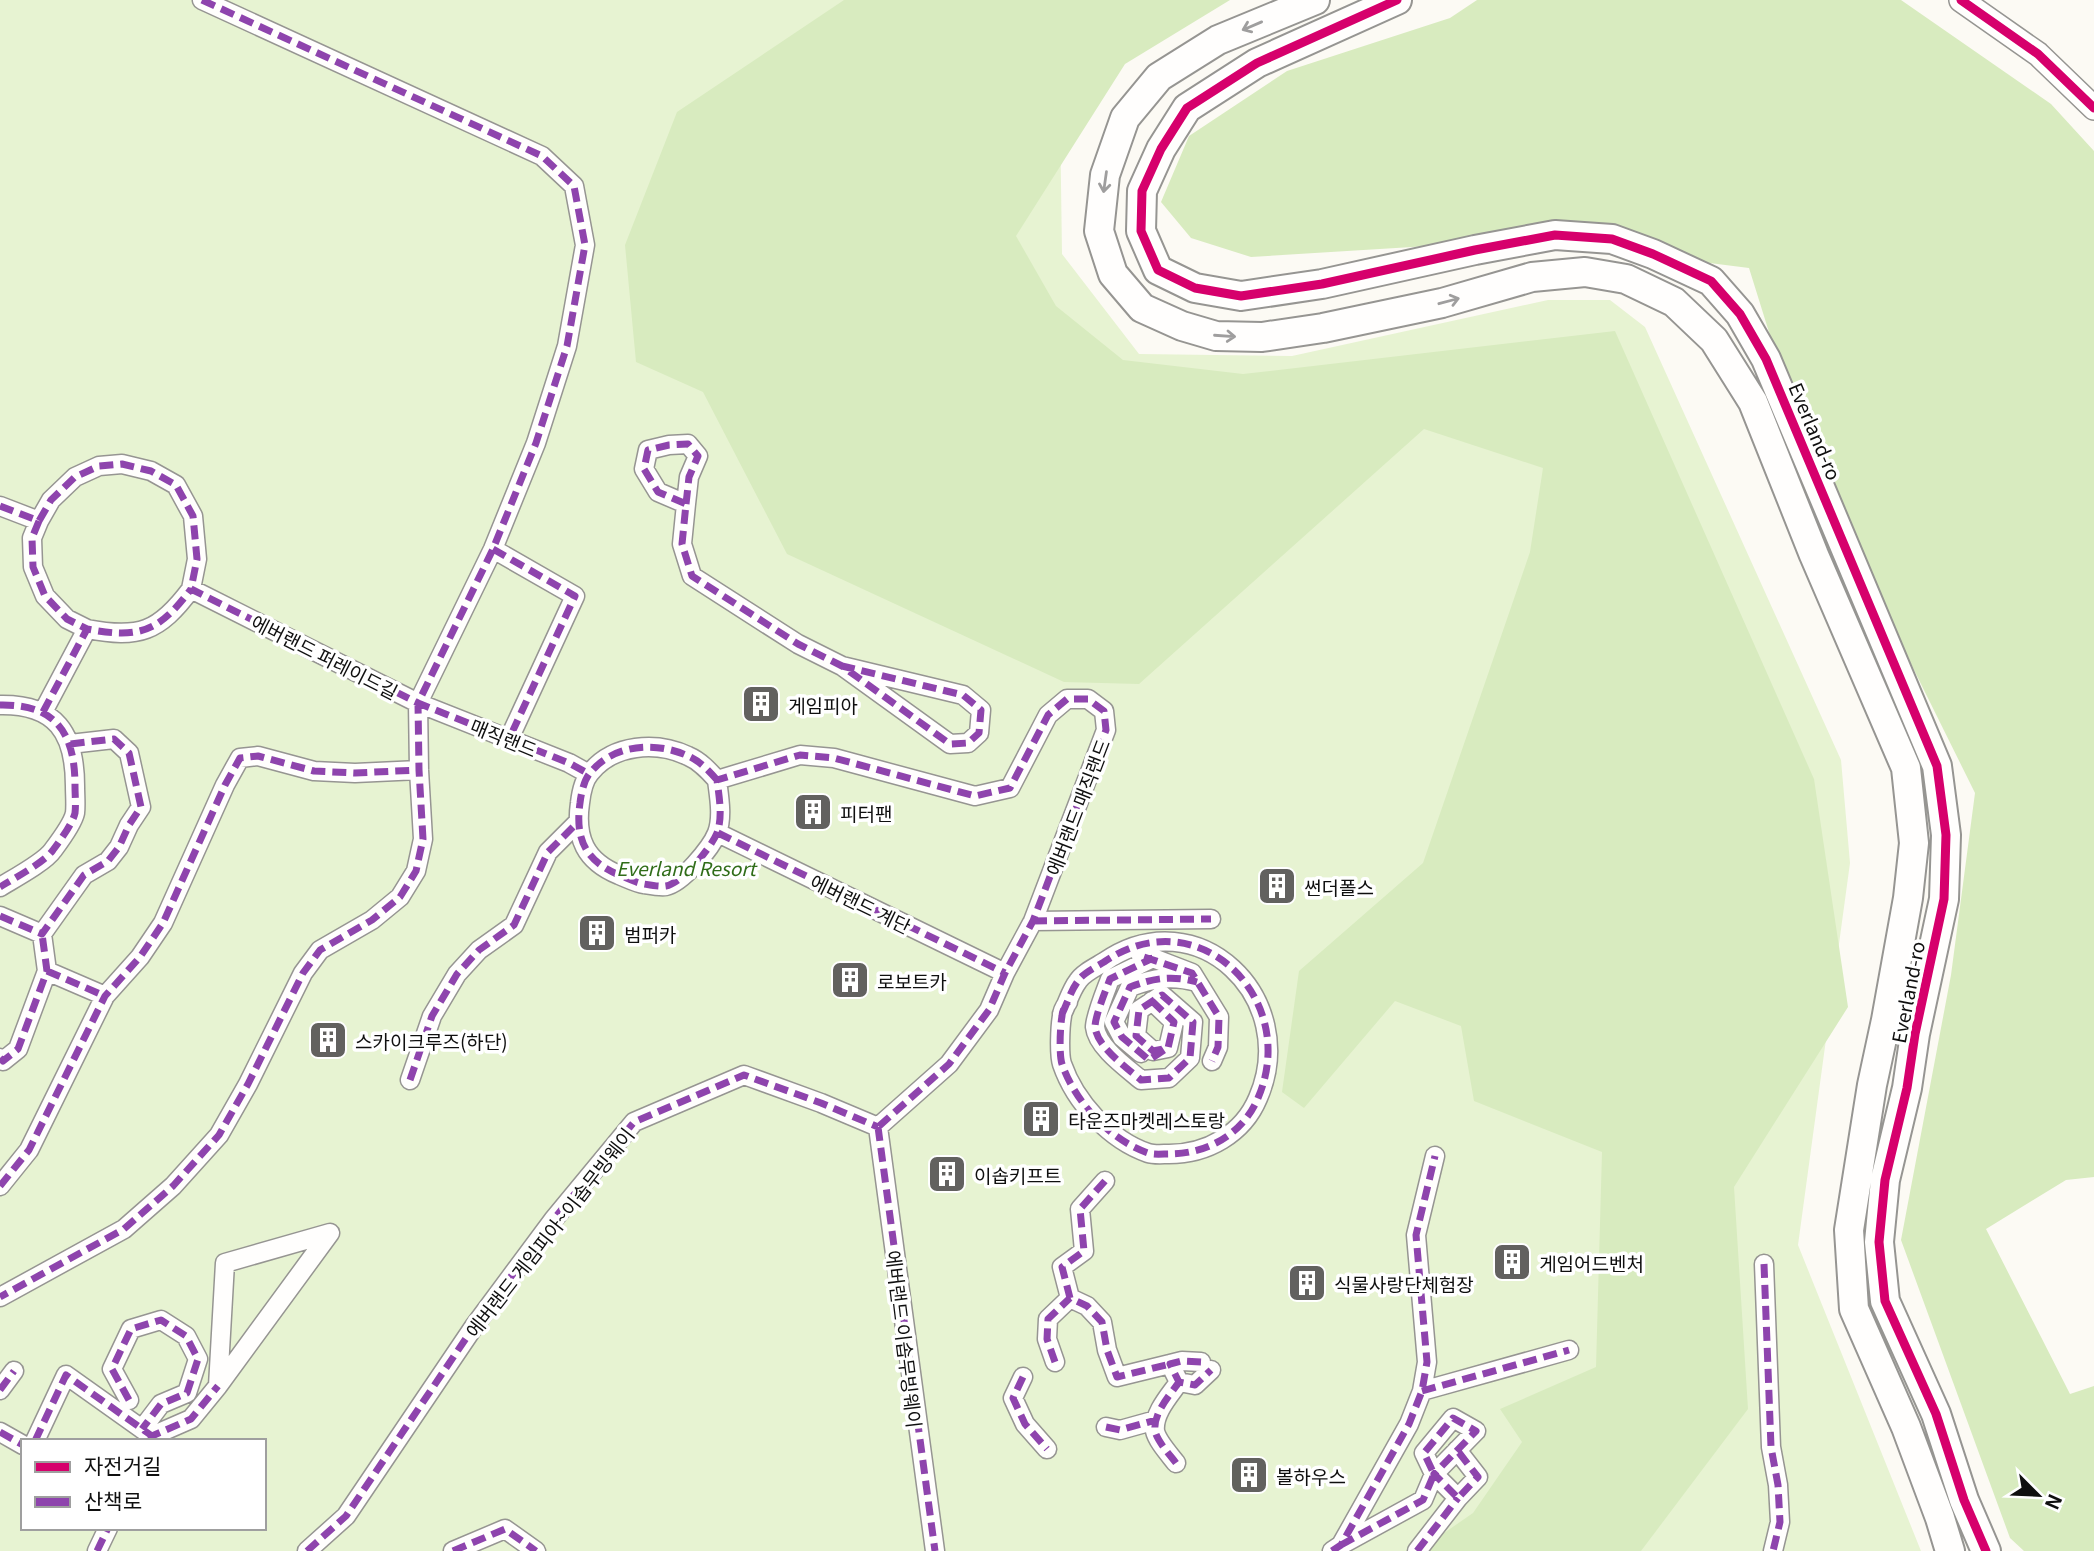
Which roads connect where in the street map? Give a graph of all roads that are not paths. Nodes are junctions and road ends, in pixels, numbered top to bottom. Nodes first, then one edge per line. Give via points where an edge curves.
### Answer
1 (202, 0) edge
2 (1315, 0) edge
3 (1397, 0) edge
4 (1961, 0) edge
5 (2094, 108) edge
6 (686, 504) dead end
7 (0, 506) edge
8 (39, 521) junction
9 (493, 549) junction
10 (191, 589) junction
11 (87, 629) junction
12 (842, 666) junction
13 (418, 703) junction
14 (0, 705) edge
15 (43, 712) junction
16 (509, 739) junction
17 (70, 744) junction
18 (419, 769) junction
19 (589, 774) junction
20 (717, 780) junction
21 (577, 823) junction
22 (718, 833) junction
23 (0, 887) edge
24 (0, 916) edge
25 (1211, 919) dead end
26 (1032, 921) junction
27 (42, 934) junction
28 (1116, 953) junction
29 (1153, 958) junction
30 (47, 971) junction
31 (1005, 973) junction
32 (1197, 982) junction
33 (105, 996) junction
34 (1152, 1001) junction
35 (1168, 1048) junction
36 (0, 1058) edge
37 (1212, 1061) dead end
38 (410, 1080) dead end
39 (878, 1127) junction
40 (1435, 1156) dead end
41 (1105, 1181) dead end
42 (0, 1186) edge
43 (1764, 1264) dead end
44 (0, 1297) edge
45 (1070, 1298) junction
46 (1569, 1350) dead end
47 (1055, 1362) dead end
48 (1170, 1364) junction
49 (14, 1371) dead end
50 (1023, 1377) dead end
51 (1179, 1382) junction
52 (218, 1387) junction
53 (0, 1390) edge
54 (1422, 1391) junction
55 (129, 1400) dead end
56 (1156, 1420) junction
57 (1106, 1427) dead end
58 (0, 1433) edge
59 (148, 1435) edge
60 (36, 1439) edge
61 (21, 1443) edge
62 (1047, 1449) dead end
63 (1457, 1450) junction
64 (1176, 1463) dead end
65 (1434, 1474) junction
66 (1458, 1498) junction
67 (107, 1530) edge
68 (1336, 1548) edge
69 (97, 1551) edge
70 (307, 1551) edge
71 (453, 1551) edge
72 (536, 1551) edge
73 (934, 1551) edge
74 (1417, 1551) edge
75 (1773, 1551) edge
76 (1950, 1551) edge
77 (1986, 1551) edge

1 - 9 street via 542,156 574,186 585,245 567,346 536,443
2 -> 76 street, Everland-ro via 1218,40 1158,77 1125,118 1105,175 1099,231 1114,275 1142,308 1182,326 1216,336 1262,337 1442,303 1532,277 1585,272 1626,279 1674,302 1714,340 1753,402 1906,768 1914,843 1908,898 1849,1230 1854,1309 1906,1427
3 - 77 street, Everland-ro via 1258,62 1187,108 1142,191 1140,231 1158,270 1195,288 1241,296 1322,284 1556,235 1612,239 1711,281 1740,314 1766,359 1937,766 1946,835 1944,900 1908,1088 1885,1180 1879,1242 1885,1301 1936,1414
4 - 5 street via 2038,54
6 - 12 street via 682,544 692,576 798,644
7 - 8 street
8 - 10 street via 51,500 87,471 122,464 151,471 176,485 193,516 197,559
8 - 11 street via 32,538 33,567 45,596 67,619
9 - 13 street
9 - 16 street via 575,596
10 - 11 street via 158,624 134,633
10 - 13 street, 에버랜드 퍼레이드길
11 - 15 street
12 - 12 street via 963,695 981,710 979,733 968,743 950,744
13 - 16 street, 매직랜드
13 - 18 street, 에버랜드 퍼레이드길
14 - 15 street
15 - 17 street via 57,723
16 - 19 street, 매직랜드
17 - 23 street via 75,816 51,854
17 - 27 street via 114,738 128,753 141,807 119,847 108,861 84,875
18 - 33 street via 314,771 258,756 240,758 163,923
18 - 44 street, 에버랜드 퍼레이드길 via 423,839 416,871 400,897 314,958 219,1135 173,1186 124,1229
19 - 20 street via 610,755 636,747 657,747 688,756
19 - 21 street via 580,796
20 - 22 street
20 - 26 street, 에버랜드 매직랜드 via 800,755 834,758 975,796 1010,788 1048,715 1068,699 1088,699 1104,711 1106,730
21 - 22 street via 584,848 604,869 640,883 666,886 684,876
21 - 38 street via 548,852 514,925 479,950 457,974 432,1016
22 - 31 street, 에버랜드 계단
24 - 27 street
25 - 26 street
26 - 31 street, 에버랜드 매직랜드
27 - 30 street
28 - 28 street via 1149,942 1186,943 1212,954 1242,976 1259,1004 1267,1033 1268,1066 1258,1099 1239,1128 1215,1145 1185,1154 1150,1154 1119,1139 1076,1093 1060,1061 1065,1008 1079,979
28 - 29 street
29 - 32 street via 1192,972
29 - 34 street via 1110,979 1096,1027 1104,1046 1141,1080 1170,1078 1190,1058 1193,1022 1162,996
30 - 33 street
30 - 36 street via 18,1049
31 - 39 street, 에버랜드 매직랜드 via 989,1010 949,1064
32 - 35 street via 1152,978 1130,987 1114,1022 1122,1037 1149,1060
32 - 37 street via 1219,1017 1218,1047
33 - 42 street via 29,1150
34 - 35 street via 1174,1022
34 - 35 street via 1139,1010 1136,1036 1153,1051
39 - 70 street, 에버랜드 게임피아~이솝무빙웨이 via 744,1076 635,1122 553,1220 475,1325 346,1516
39 - 73 street, 에버랜드 이솝무빙웨이
40 - 54 street via 1416,1235 1427,1362
41 - 45 street via 1080,1209 1084,1251 1062,1267
43 - 75 street via 1771,1447 1780,1522
45 - 47 street via 1048,1319 1047,1339
45 - 48 street via 1087,1306 1102,1322 1117,1377
46 - 54 street
48 - 51 street
48 - 51 street via 1182,1361 1206,1366 1195,1384
49 - 53 street
50 - 62 street via 1013,1398 1025,1424
51 - 56 street
52 - 52 street via 322,1244 330,1233 225,1263
52 - 59 street via 191,1419
54 - 68 street via 1409,1424
55 - 59 street via 112,1369 131,1329 161,1320 186,1336 198,1359 187,1392 161,1404
56 - 57 street via 1120,1430
56 - 64 street via 1155,1433
58 - 61 street
59 - 60 street via 66,1375
63 - 65 street
63 - 65 street via 1476,1431 1453,1418 1424,1453
63 - 66 street via 1478,1478
65 - 66 street
65 - 68 street via 1423,1500
66 - 74 street
67 - 69 street
71 - 72 street via 505,1530

